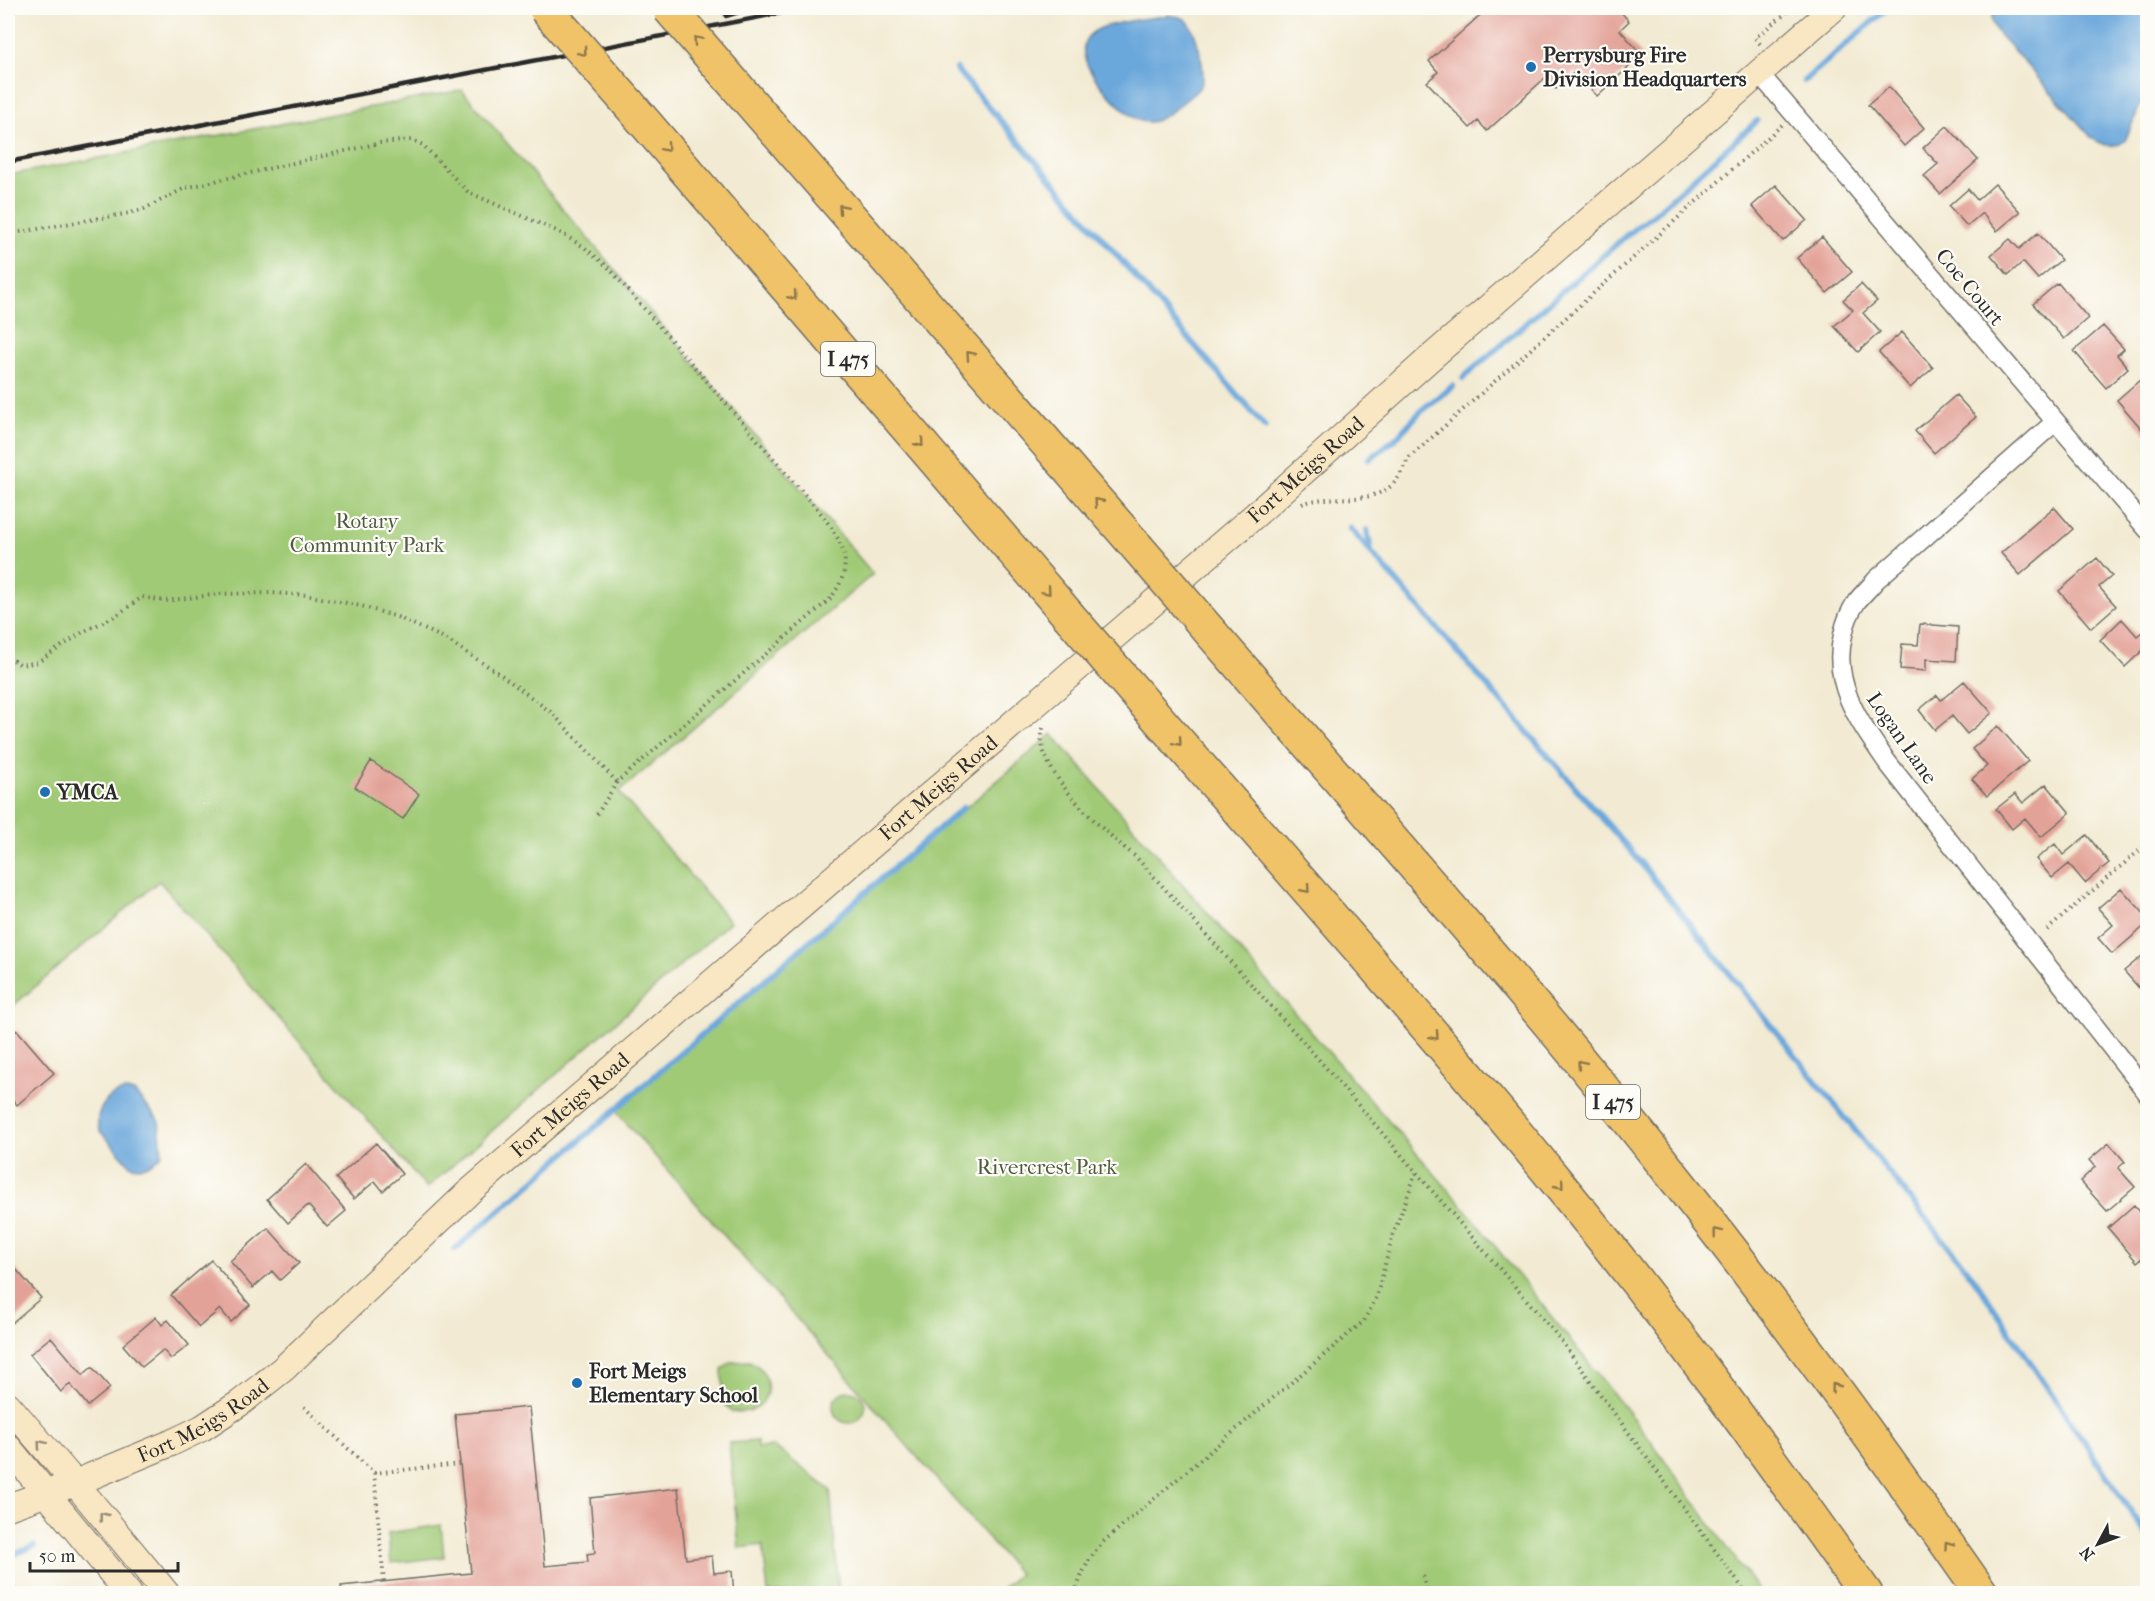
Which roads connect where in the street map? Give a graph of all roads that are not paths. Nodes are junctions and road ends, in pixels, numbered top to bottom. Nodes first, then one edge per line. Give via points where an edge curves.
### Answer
1 (545, 8) edge
2 (669, 8) edge
3 (1834, 8) edge
4 (1759, 73) junction
5 (2055, 422) junction
6 (2148, 530) edge
7 (2148, 1094) edge
8 (8, 1405) edge
9 (8, 1447) edge
10 (75, 1483) junction
11 (46, 1494) junction
12 (8, 1507) edge
13 (129, 1593) edge
14 (166, 1593) edge
15 (1866, 1593) edge
16 (1982, 1593) edge

1 -> 15 highway, I 475, bridge via 1558,1182 1766,1452
16 -> 2 highway, I 475, bridge via 1785,1320 1658,1156 1526,997
3 - 4 street, Fort Meigs Road
4 - 5 street, Coe Court
4 - 10 street, Fort Meigs Road via 1254,516 469,1192 283,1369 202,1428
5 - 6 street, Coe Court
5 - 7 street, Logan Lane via 1856,602 1840,645 1840,670 1861,725 1887,762
10 -> 8 street
9 - 11 street
10 - 11 street, Fort Meigs Road
14 -> 10 street
11 - 12 street, Fort Meigs Road
11 - 13 street

